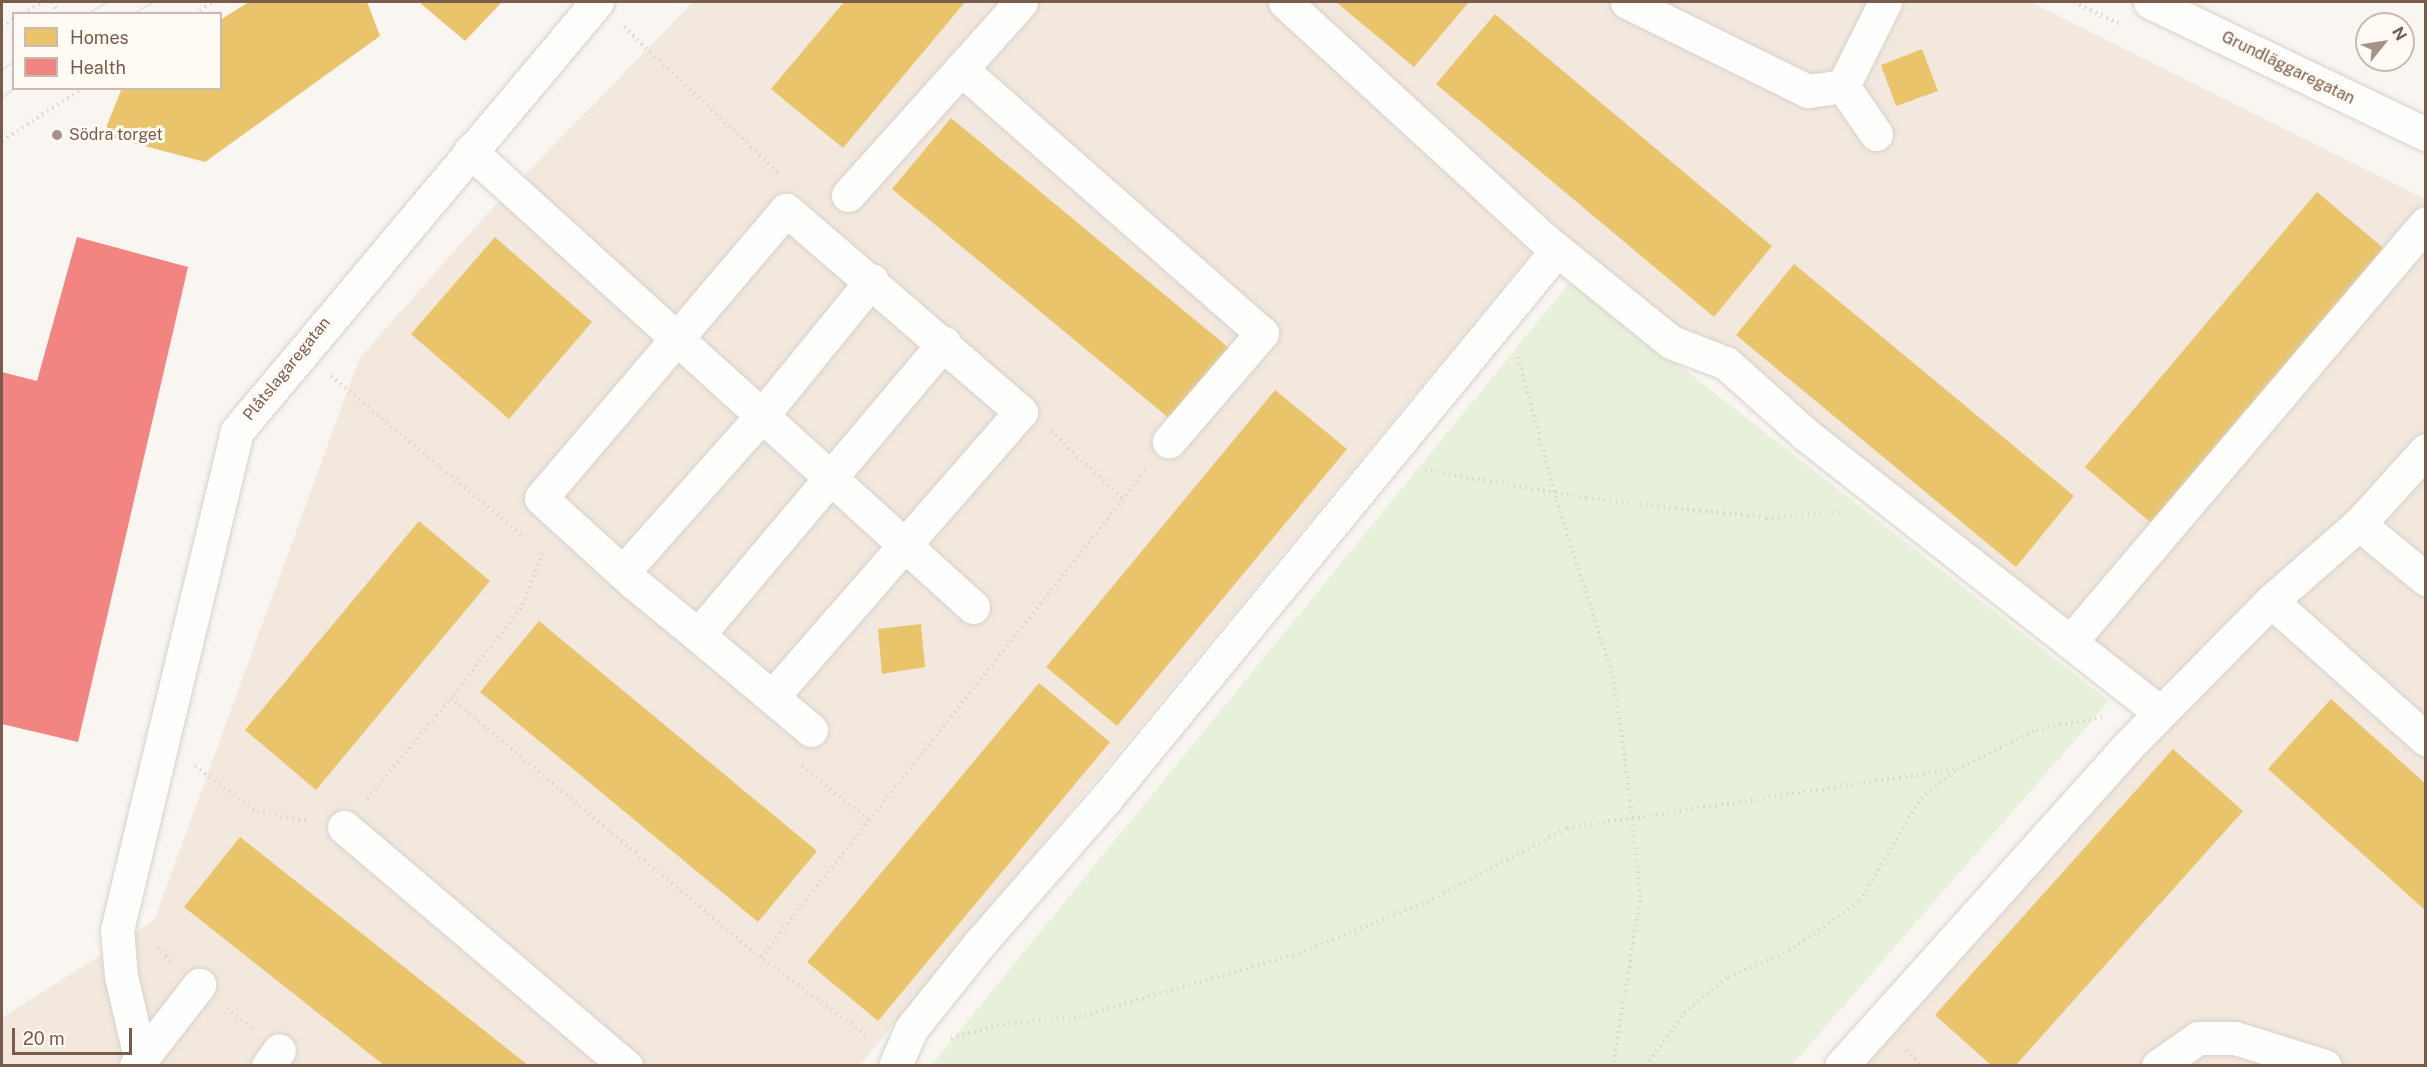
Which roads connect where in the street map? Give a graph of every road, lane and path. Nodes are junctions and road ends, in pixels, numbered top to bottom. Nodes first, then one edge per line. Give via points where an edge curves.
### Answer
1 (42, 2) edge
2 (213, 2) edge
3 (597, 2) edge
4 (1021, 2) edge
5 (1285, 2) edge
6 (1627, 2) edge
7 (2150, 2) edge
8 (1882, 3) edge
9 (26, 12) edge
10 (198, 12) edge
11 (961, 69) junction
12 (1843, 86) junction
13 (80, 90) edge
14 (1876, 134) dead end
15 (2426, 134) edge
16 (2, 141) edge
17 (470, 151) junction
18 (848, 195) dead end
19 (2426, 223) edge
20 (1557, 250) junction
21 (872, 280) junction
22 (1506, 313) junction
23 (678, 335) junction
24 (944, 343) junction
25 (764, 413) junction
26 (1168, 441) joint
27 (2426, 450) edge
28 (1380, 463) junction
29 (829, 474) junction
30 (1554, 492) junction
31 (1899, 507) junction
32 (2359, 524) junction
33 (905, 543) junction
34 (543, 553) dead end
35 (623, 572) junction
36 (2426, 579) edge
37 (2271, 601) junction
38 (974, 607) dead end
39 (698, 635) junction
40 (2071, 641) junction
41 (772, 697) junction
42 (451, 698) junction
43 (2153, 707) joint
44 (811, 730) dead end
45 (2426, 739) edge
46 (191, 763) dead end
47 (1957, 769) junction
48 (1632, 818) junction
49 (344, 827) junction
50 (152, 943) dead end
51 (761, 957) junction
52 (199, 985) junction
53 (899, 1057) edge
54 (273, 1058) edge
55 (139, 1064) edge
56 (626, 1065) edge
57 (1613, 1065) edge
58 (1646, 1065) edge
59 (1841, 1065) edge
60 (2157, 1065) edge
61 (2325, 1065) edge

1 - 9 path
2 - 10 path
3 - 17 street, Plåtslagaregatan
4 - 11 street
5 - 20 street
6 - 12 street via 1808,91
7 - 15 street, Grundläggaregatan
8 - 12 street
11 - 18 street
11 - 26 street via 1262,333
12 - 14 street
13 - 16 path
17 - 23 street
17 - 55 street, Plåtslagaregatan via 237,431 117,930 121,976
19 - 40 street
20 - 22 street
20 - 31 street via 1671,342 1726,363 1805,434
21 - 23 street via 786,210
21 - 24 street
21 - 25 street
22 - 28 street
22 - 30 path
23 - 25 street
23 - 35 street via 541,498
24 - 29 street
24 - 33 street via 1021,412
25 - 29 street
25 - 35 street
26 - 51 path
27 - 32 street
28 - 30 path
28 - 53 street via 1104,801 980,943 911,1029
29 - 33 street
29 - 39 street
30 - 31 path via 1766,518
30 - 48 path via 1613,676
31 - 40 street
32 - 36 street
32 - 37 street
33 - 38 street
33 - 41 street
34 - 42 path via 521,608
35 - 39 street
37 - 45 street
37 - 59 street via 2127,747
39 - 41 street
40 - 43 street
41 - 44 street
42 - 49 path
42 - 51 path
43 - 47 path via 2036,730
46 - 49 path via 257,812
47 - 48 path
47 - 58 path via 1921,798 1860,901 1789,951 1728,977 1684,1013
48 - 53 path via 1567,828 1426,902 1299,953 1079,1017 1003,1024
48 - 57 path via 1640,901
49 - 56 street
50 - 52 path
51 - 53 path
52 - 54 path
52 - 55 street
60 - 61 street via 2198,1038 2235,1038

